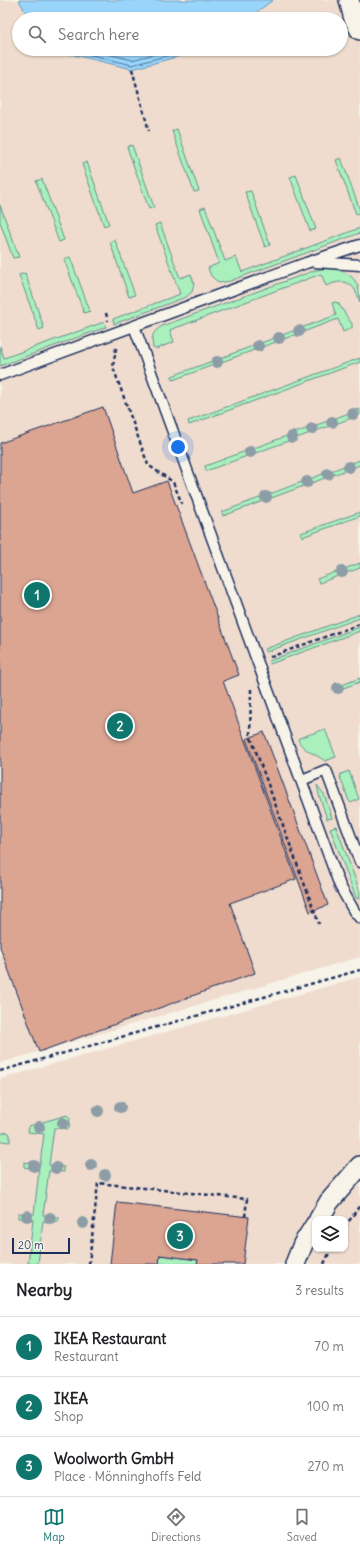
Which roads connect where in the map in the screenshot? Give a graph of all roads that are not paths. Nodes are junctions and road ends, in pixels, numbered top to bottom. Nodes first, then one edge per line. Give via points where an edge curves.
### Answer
1 (349, 0) edge
2 (360, 30) edge
3 (360, 245) edge
4 (311, 262) junction
5 (360, 265) edge
6 (134, 326) junction
7 (0, 375) edge
8 (302, 780) junction
9 (360, 861) edge
10 (357, 915) edge
11 (360, 1166) edge
12 (321, 1216) edge
13 (312, 1230) edge
14 (295, 1264) edge

1 - 2 street
3 - 4 lane
4 - 5 lane
4 - 6 lane
6 - 7 lane
6 - 8 lane
8 - 9 lane via 326,770
8 - 10 lane via 340,886
11 - 12 street via 329,1202
13 - 14 street

